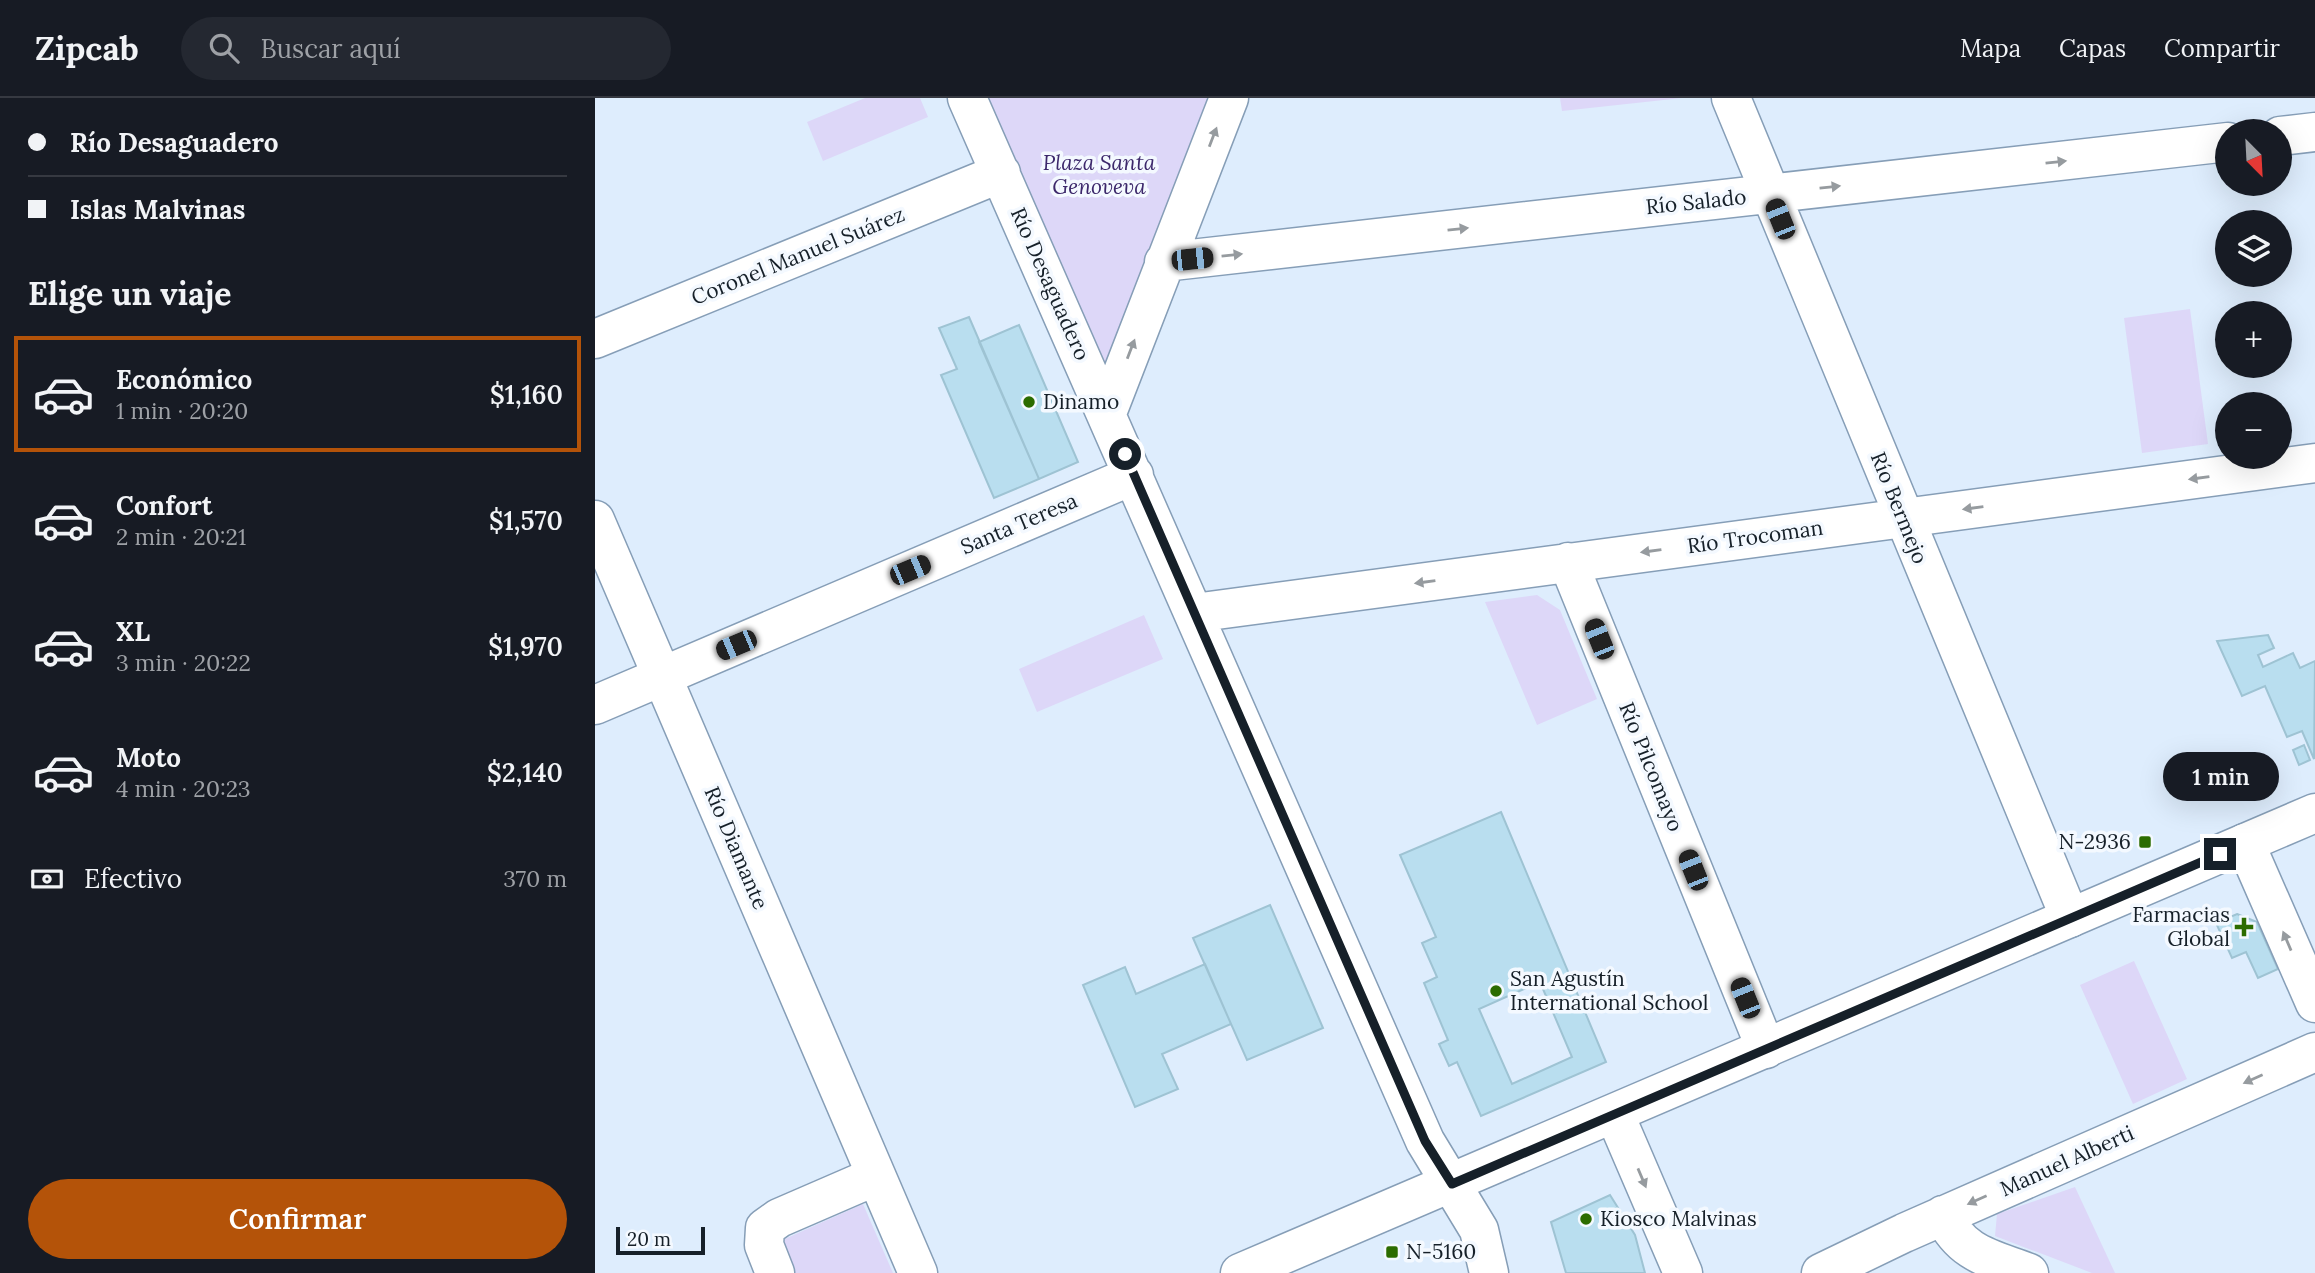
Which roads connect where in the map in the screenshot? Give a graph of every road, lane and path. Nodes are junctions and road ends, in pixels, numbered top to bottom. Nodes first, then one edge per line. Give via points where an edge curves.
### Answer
1 (967, 98) edge
2 (1229, 98) edge
3 (1731, 98) edge
4 (2315, 132) edge
5 (2293, 135) edge
6 (2215, 143) edge
7 (1001, 173) junction
8 (1770, 194) junction
9 (1164, 262) junction
10 (595, 339) edge
11 (1107, 413) junction
12 (2315, 463) edge
13 (1134, 475) junction
14 (1903, 517) junction
15 (595, 520) edge
16 (1568, 562) junction
17 (1194, 613) junction
18 (662, 676) junction
19 (595, 705) edge
20 (2315, 813) edge
21 (2245, 844) junction
22 (2070, 918) junction
23 (2315, 1003) edge
24 (1766, 1049) junction
25 (2315, 1052) edge
26 (1615, 1115) junction
27 (876, 1176) junction
28 (1452, 1184) junction
29 (1943, 1216) junction
30 (1279, 1265) edge
31 (775, 1273) edge
32 (918, 1273) edge
33 (1240, 1273) edge
34 (1489, 1273) edge
35 (1683, 1273) edge
36 (1821, 1273) edge
37 (2029, 1273) edge

1 - 7 street, Río Desaguadero
9 -> 2 street
3 - 8 street, Río Bermejo
4 - 5 street
8 -> 6 street, Río Salado
7 - 10 street, Coronel Manuel Suárez
7 - 11 street, Río Desaguadero
9 -> 8 street, Río Salado
8 - 14 street, Río Bermejo
11 -> 9 street
11 - 13 street, Río Desaguadero
12 -> 14 street, Río Trocoman
13 - 17 street, Río Desaguadero
13 - 18 street, Santa Teresa
14 -> 16 street, Río Trocoman
14 - 22 street, Río Bermejo
15 - 18 street, Río Diamante
16 -> 17 street, Río Trocoman
16 - 24 street, Río Pilcomayo
17 - 28 street, Río Desaguadero via 1425,1141
18 - 19 street, Santa Teresa
18 - 27 street, Río Diamante
20 - 21 street
21 - 22 street
23 -> 21 street
22 - 24 street
24 - 26 street
25 -> 29 street, Manuel Alberti
26 - 28 street
26 -> 35 street
27 - 31 street via 765,1228 764,1245
27 - 32 street, Río Diamante
28 - 30 street
28 - 34 street, Río Desaguadero via 1479,1230
29 - 36 street, Manuel Alberti
29 - 37 street via 1963,1246
30 - 33 street

